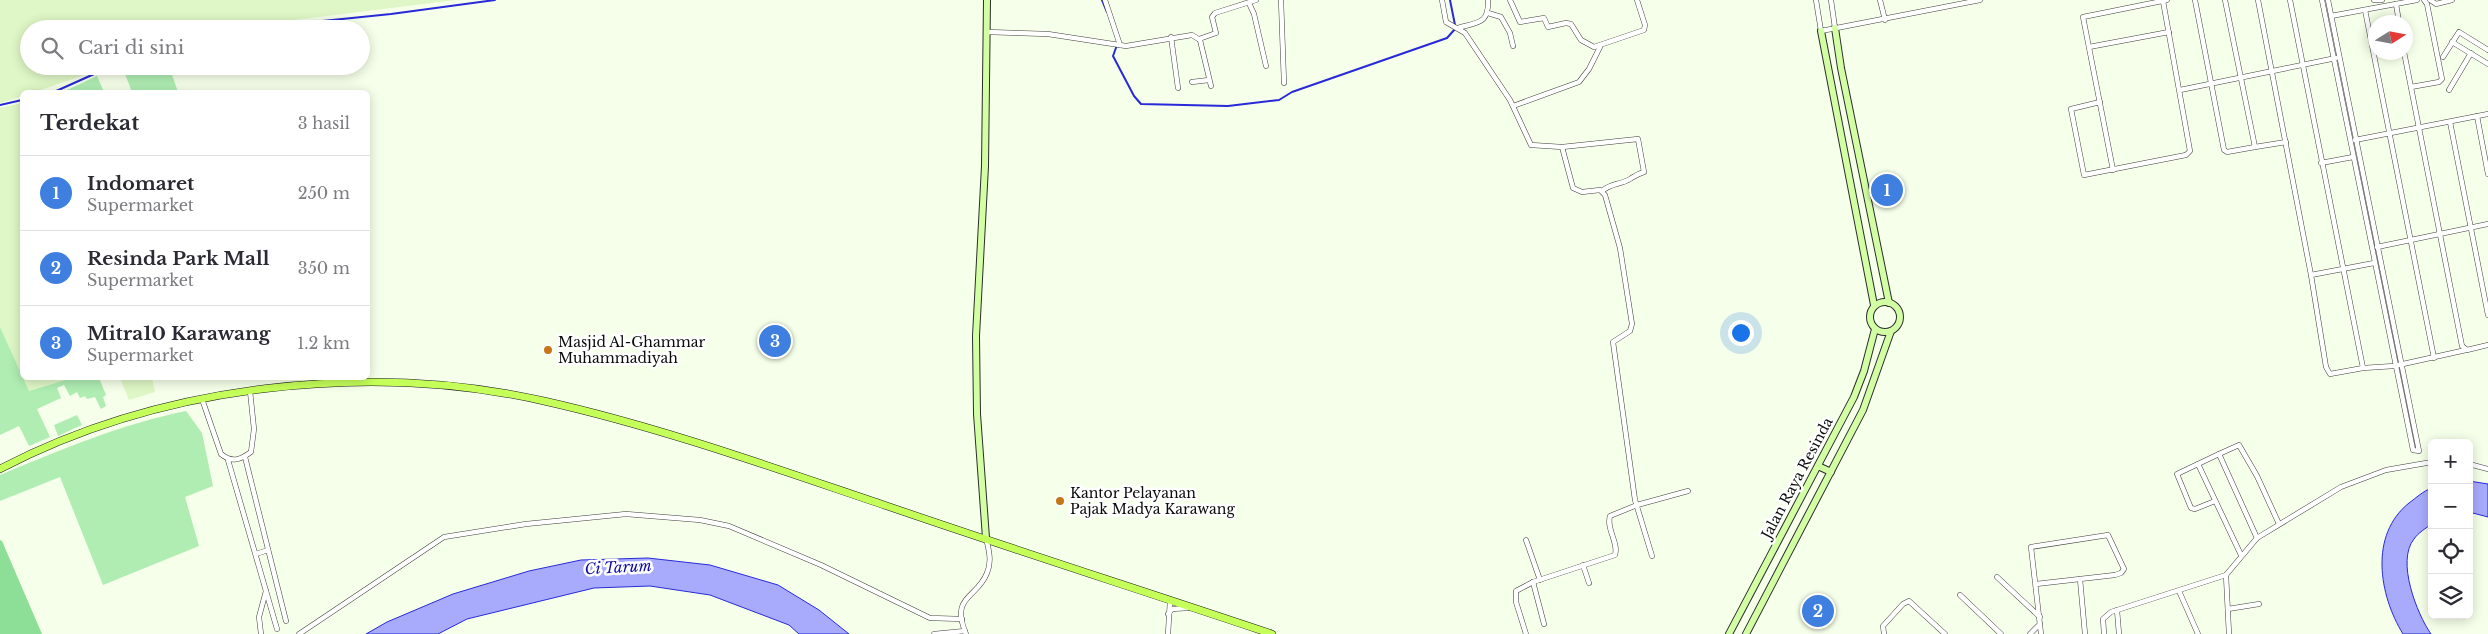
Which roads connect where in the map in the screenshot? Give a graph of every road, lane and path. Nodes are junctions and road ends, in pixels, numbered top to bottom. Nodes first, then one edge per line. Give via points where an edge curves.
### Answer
1 (987, 0) edge
2 (1105, 0) edge
3 (1257, 0) edge
4 (1281, 0) edge
5 (1442, 0) edge
6 (1488, 0) edge
7 (1510, 0) edge
8 (1637, 0) edge
9 (1816, 0) edge
10 (1831, 0) edge
11 (1880, 0) edge
12 (1980, 0) edge
13 (2165, 0) edge
14 (2195, 0) edge
15 (2226, 0) edge
16 (2258, 0) edge
17 (2290, 0) edge
18 (2322, 0) edge
19 (2328, 0) edge
20 (2374, 0) edge
21 (2382, 0) edge
22 (2417, 0) edge
23 (2424, 0) edge
24 (2430, 0) edge
25 (2452, 0) edge
26 (1249, 3) junction
27 (2396, 4) junction
28 (2365, 10) junction
29 (1488, 13) junction
30 (2398, 15) edge
31 (2331, 16) junction
32 (1884, 20) junction
33 (1457, 28) junction
34 (1835, 28) junction
35 (1821, 31) junction
36 (987, 32) junction
37 (2169, 32) junction
38 (1171, 37) junction
39 (1199, 38) junction
40 (2452, 42) junction
41 (1120, 45) junction
42 (1513, 46) dead end
43 (1600, 46) junction
44 (2089, 47) junction
45 (2488, 50) edge
46 (2471, 53) junction
47 (2339, 56) junction
48 (2443, 57) dead end
49 (2334, 60) junction
50 (2406, 60) edge
51 (2488, 64) edge
52 (1266, 66) dead end
53 (2303, 66) junction
54 (2272, 72) junction
55 (2242, 78) junction
56 (1209, 80) junction
57 (1192, 82) dead end
58 (1284, 82) dead end
59 (2211, 84) junction
60 (1210, 86) dead end
61 (2411, 87) junction
62 (1178, 88) dead end
63 (2180, 90) junction
64 (2449, 90) dead end
65 (2100, 102) junction
66 (1512, 106) junction
67 (2488, 114) edge
68 (2477, 116) junction
69 (2450, 122) junction
70 (2418, 128) junction
71 (2388, 133) junction
72 (2286, 142) junction
73 (2354, 143) junction
74 (1562, 147) junction
75 (2255, 148) junction
76 (2353, 157) junction
77 (2322, 163) junction
78 (2113, 170) junction
79 (2488, 174) edge
80 (1602, 191) junction
81 (2488, 224) edge
82 (2471, 228) junction
83 (2440, 234) junction
84 (2410, 240) junction
85 (2377, 247) junction
86 (2374, 263) junction
87 (2342, 269) junction
88 (2311, 275) junction
89 (2486, 292) edge
90 (1889, 303) junction
91 (1874, 305) junction
92 (2488, 315) edge
93 (1874, 329) junction
94 (1891, 331) junction
95 (2488, 345) edge
96 (2468, 350) junction
97 (2434, 358) junction
98 (2401, 365) junction
99 (2394, 366) junction
100 (2363, 368) junction
101 (250, 391) junction
102 (202, 399) junction
103 (2219, 454) junction
104 (245, 457) junction
105 (228, 460) junction
106 (2428, 463) edge
107 (2198, 464) junction
108 (2473, 465) edge
109 (1818, 466) junction
110 (2488, 468) edge
111 (0, 469) edge
112 (1831, 472) junction
113 (1688, 492) dead end
114 (2214, 501) junction
115 (1636, 505) junction
116 (2279, 524) junction
117 (986, 538) junction
118 (2257, 538) junction
119 (1526, 540) dead end
120 (268, 550) junction
121 (256, 554) junction
122 (2241, 555) junction
123 (1652, 556) dead end
124 (1584, 565) junction
125 (2226, 575) junction
126 (1997, 577) dead end
127 (2080, 579) junction
128 (1540, 580) junction
129 (1533, 582) junction
130 (1589, 583) dead end
131 (2036, 584) junction
132 (266, 590) junction
133 (2179, 591) junction
134 (1960, 594) dead end
135 (1170, 601) junction
136 (2259, 604) dead end
137 (1191, 608) junction
138 (2228, 609) junction
139 (2117, 610) junction
140 (1168, 615) junction
141 (2040, 617) junction
142 (962, 618) junction
143 (286, 621) dead end
144 (1544, 624) dead end
145 (2040, 624) junction
146 (278, 629) dead end
147 (966, 633) edge
148 (1732, 633) edge
149 (261, 634) edge
150 (299, 634) edge
151 (934, 634) edge
152 (1168, 634) edge
153 (1272, 634) edge
154 (1526, 634) edge
155 (1746, 634) edge
156 (1884, 634) edge
157 (1945, 634) edge
158 (2001, 634) edge
159 (2030, 634) edge
160 (2041, 634) edge
161 (2085, 634) edge
162 (2104, 634) edge
163 (2120, 634) edge
164 (2198, 634) edge
165 (2229, 634) edge

1 - 36 street
2 - 41 street
3 - 26 street
4 - 58 street
5 - 33 street via 1445,19
6 - 29 street
7 - 43 street via 1520,22 1544,18 1548,27 1571,24 1585,44
8 - 43 street via 1644,30
9 - 35 street
10 - 34 street
11 - 32 street
12 - 32 street
13 - 37 street
13 - 44 street via 2083,17
14 - 59 street
15 - 55 street
16 - 54 street
17 - 53 street
18 - 49 street
19 - 31 street
20 - 21 street
22 - 27 street
23 - 61 street via 2442,79
24 - 25 street via 2436,4
26 - 39 street via 1215,13 1212,17 1216,33
26 - 52 street
27 - 28 street
27 - 30 street
28 - 31 street
28 - 71 street
29 - 33 street via 1481,22
29 - 42 street via 1501,17
31 - 47 street
32 - 34 street
33 - 66 street via 1465,33
34 - 35 street
34 - 90 street
35 - 91 street
36 - 41 street via 1048,34
36 - 117 street via 985,166 976,336
37 - 44 street
37 - 63 street
38 - 39 street via 1192,35
38 - 41 street
38 - 62 street
39 - 56 street
40 - 45 street via 2459,32
40 - 46 street
40 - 48 street
43 - 66 street via 1579,82
44 - 65 street
46 - 51 street
46 - 64 street
47 - 49 street
47 - 73 street
49 - 53 street
49 - 73 street
50 - 61 street
53 - 54 street
53 - 77 street
54 - 55 street
54 - 72 street
55 - 59 street
55 - 75 street
56 - 57 street
56 - 60 street
59 - 63 street
59 - 75 street via 2224,150
61 - 70 street
63 - 78 street via 2191,148 2189,154
65 - 78 street
65 - 78 street via 2071,111 2084,175
66 - 74 street via 1531,145
67 - 68 street
68 - 69 street
68 - 79 street
69 - 70 street
69 - 82 street
70 - 71 street
70 - 83 street
71 - 73 street
71 - 84 street
72 - 75 street
72 - 88 street
73 - 76 street
73 - 85 street
74 - 80 street via 1574,188 1582,192
74 - 80 street via 1638,139 1644,172 1609,185
76 - 77 street
76 - 86 street
77 - 87 street
80 - 115 street via 1620,248 1632,324 1630,331 1612,344
81 - 82 street
82 - 83 street
82 - 89 street
83 - 84 street
83 - 96 street via 2462,346
84 - 85 street
84 - 97 street
85 - 98 street
86 - 87 street
86 - 99 street
87 - 88 street
87 - 100 street
88 - 100 street via 2327,370 2335,374
89 - 92 street
90 - 91 street via 1881,301
90 - 94 street via 1900,313 1898,324
91 - 93 street via 1869,317
93 - 94 street
93 - 109 street, Jalan Raya Resinda via 1854,397
94 - 112 street, Jalan Raya Resinda via 1863,410
95 - 96 street
96 - 97 street
97 - 98 street
98 - 99 street
98 - 99 street via 2419,451 2413,450
99 - 100 street
101 - 102 main road
101 - 104 street via 254,429 251,452
101 - 117 main road via 349,382 406,383 543,400 757,463
102 - 105 street via 216,443
102 - 111 main road via 125,418 47,447
103 - 107 street
103 - 116 street via 2239,445
103 - 118 street
104 - 105 street
104 - 120 street
105 - 121 street
106 - 116 street via 2386,470 2364,478
107 - 114 street
107 - 114 street via 2177,474 2189,506 2195,509
108 - 110 street
109 - 112 street
109 - 148 street, Jalan Raya Resinda
112 - 155 street, Jalan Raya Resinda
113 - 115 street
114 - 122 street
115 - 123 street
115 - 124 street via 1612,514 1609,519 1615,555
116 - 118 street
117 - 135 main road
117 - 142 street via 988,570 964,600
118 - 122 street
119 - 128 street
120 - 121 street
120 - 143 street
121 - 132 street
122 - 125 street
124 - 128 street
124 - 130 street
125 - 133 street
125 - 138 street
126 - 141 street
127 - 131 street
127 - 131 street via 2123,571 2109,536 2031,548
127 - 161 street
128 - 129 street
129 - 144 street
129 - 154 street via 1521,587 1515,596
131 - 141 street
132 - 146 street
132 - 149 street via 258,621
133 - 139 street
133 - 164 street
134 - 158 street
135 - 137 main road
135 - 140 street
136 - 138 street
137 - 140 street via 1172,609
137 - 153 main road
138 - 165 street
139 - 162 street via 2103,619
139 - 163 street
140 - 152 street
141 - 145 street
142 - 147 street
142 - 150 street via 930,618 828,568 729,526 700,520 626,514 444,536
145 - 159 street
145 - 160 street
147 - 151 street
156 - 157 street via 1883,626 1909,601

